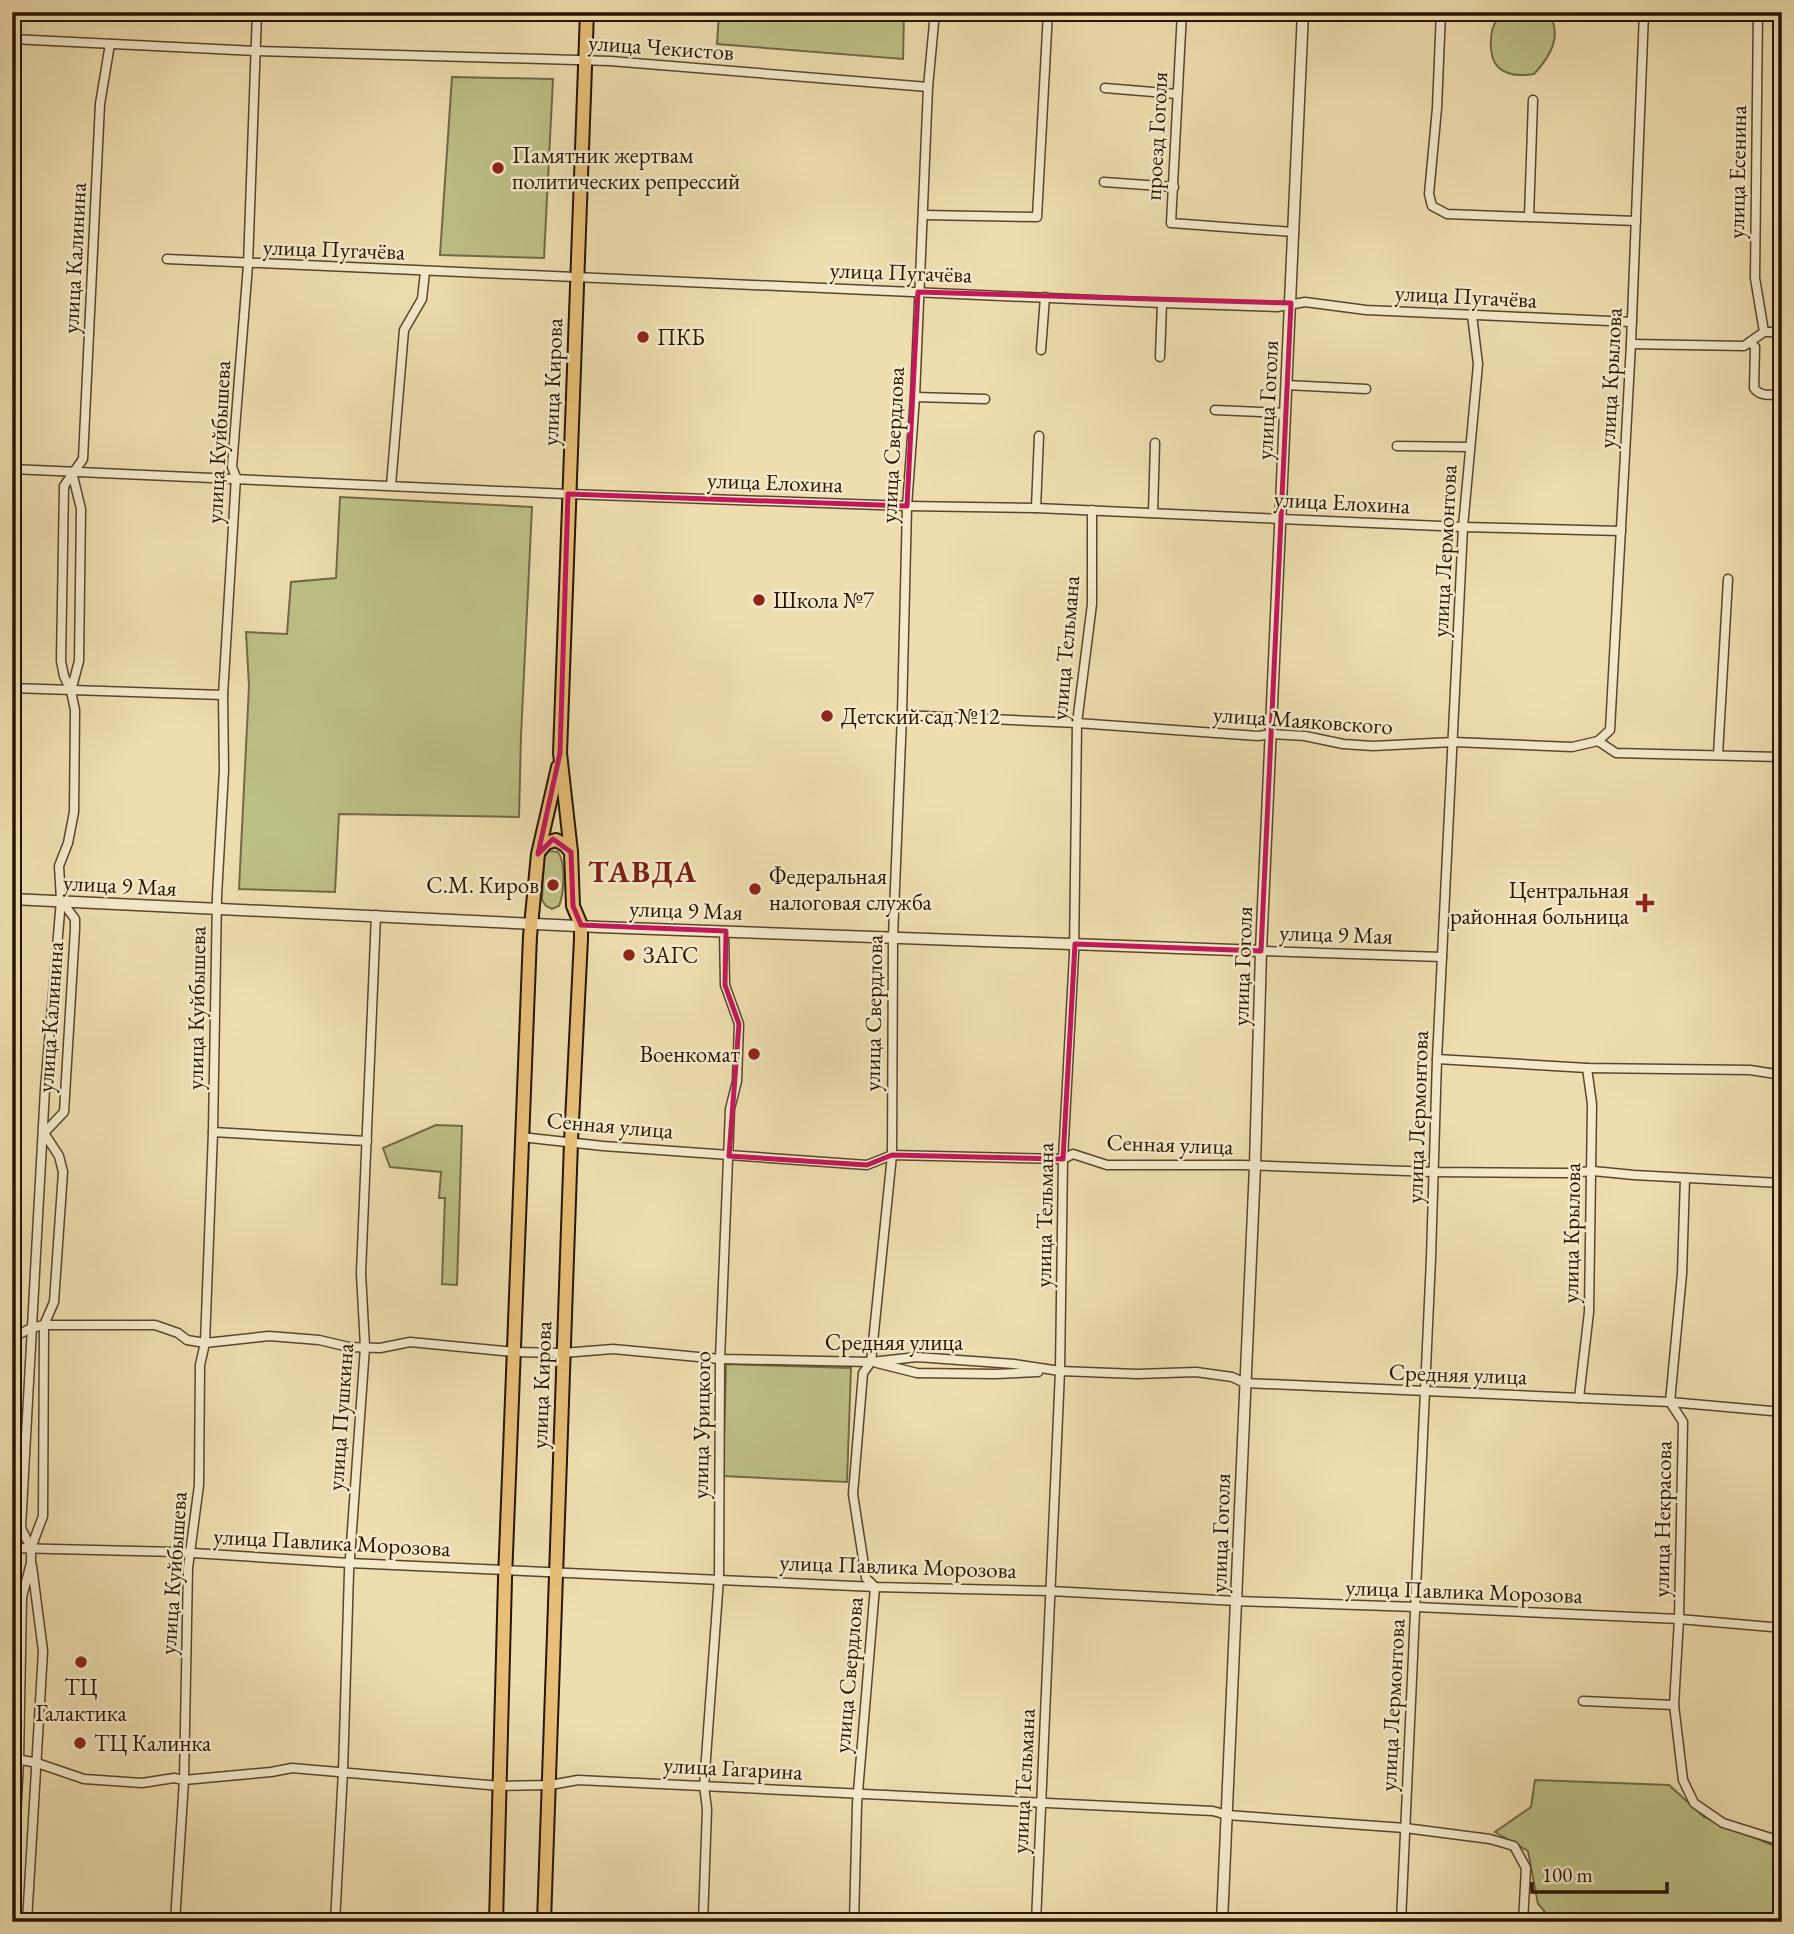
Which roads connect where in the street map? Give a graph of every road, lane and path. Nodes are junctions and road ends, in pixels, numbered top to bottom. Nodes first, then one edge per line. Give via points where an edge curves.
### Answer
1 (257, 12) edge
2 (587, 12) edge
3 (935, 12) edge
4 (1048, 12) edge
5 (1182, 12) edge
6 (1303, 12) edge
7 (1441, 12) edge
8 (1644, 12) edge
9 (1758, 12) edge
10 (12, 39) edge
11 (110, 44) junction
12 (257, 51) junction
13 (584, 61) junction
14 (928, 87) junction
15 (1105, 88) dead end
16 (1177, 94) junction
17 (1532, 100) dead end
18 (1104, 182) dead end
19 (1174, 187) junction
20 (924, 215) junction
21 (1529, 217) junction
22 (1636, 221) junction
23 (1294, 232) junction
24 (167, 259) dead end
25 (248, 265) junction
26 (425, 272) junction
27 (578, 276) junction
28 (918, 292) junction
29 (1045, 297) junction
30 (1162, 303) junction
31 (1291, 303) junction
32 (1472, 315) junction
33 (1632, 322) junction
34 (1764, 332) junction
35 (1782, 332) edge
36 (1750, 342) junction
37 (1632, 344) junction
38 (1041, 350) dead end
39 (1160, 357) dead end
40 (1286, 385) junction
41 (1366, 389) dead end
42 (1782, 394) edge
43 (915, 397) junction
44 (985, 399) dead end
45 (1215, 410) dead end
46 (1285, 413) junction
47 (1039, 436) dead end
48 (1155, 443) dead end
49 (1397, 446) dead end
50 (1469, 447) junction
51 (12, 469) edge
52 (72, 472) junction
53 (236, 477) junction
54 (391, 485) junction
55 (568, 494) junction
56 (907, 506) junction
57 (1036, 508) junction
58 (1092, 510) junction
59 (1153, 513) junction
60 (1280, 519) junction
61 (1463, 527) junction
62 (1621, 531) junction
63 (1728, 579) dead end
64 (12, 688) edge
65 (71, 691) junction
66 (223, 695) junction
67 (902, 715) junction
68 (1077, 723) junction
69 (1272, 734) junction
70 (1453, 741) junction
71 (1598, 741) junction
72 (560, 753) junction
73 (1718, 755) junction
74 (1782, 757) edge
75 (571, 852) junction
76 (538, 854) junction
77 (12, 899) edge
78 (61, 900) junction
79 (217, 909) junction
80 (376, 915) junction
81 (531, 922) junction
82 (581, 925) junction
83 (724, 931) junction
84 (893, 937) junction
85 (1074, 944) junction
86 (1261, 951) junction
87 (1442, 957) junction
88 (1437, 1059) junction
89 (1587, 1068) junction
90 (1782, 1075) edge
91 (213, 1132) junction
92 (44, 1133) junction
93 (521, 1137) junction
94 (367, 1141) junction
95 (570, 1142) junction
96 (892, 1155) junction
97 (729, 1156) junction
98 (1063, 1159) junction
99 (1255, 1166) junction
100 (1592, 1171) junction
101 (1434, 1172) junction
102 (1685, 1178) junction
103 (1782, 1184) edge
104 (44, 1325) junction
105 (31, 1328) junction
106 (12, 1338) edge
107 (205, 1343) junction
108 (365, 1347) junction
109 (514, 1352) junction
110 (563, 1353) junction
111 (720, 1359) junction
112 (871, 1362) junction
113 (1060, 1371) junction
114 (1245, 1383) junction
115 (1424, 1392) junction
116 (1579, 1398) junction
117 (1670, 1402) junction
118 (1782, 1412) edge
119 (12, 1548) edge
120 (32, 1548) junction
121 (190, 1554) junction
122 (31, 1563) junction
123 (349, 1563) junction
124 (506, 1570) junction
125 (556, 1571) junction
126 (719, 1578) junction
127 (874, 1587) junction
128 (1050, 1591) junction
129 (1237, 1601) junction
130 (1416, 1607) junction
131 (1679, 1619) junction
132 (1782, 1628) edge
133 (1583, 1701) dead end
134 (1674, 1705) junction
135 (15, 1759) edge
136 (37, 1763) junction
137 (343, 1771) junction
138 (184, 1780) junction
139 (550, 1785) junction
140 (500, 1786) junction
141 (704, 1786) junction
142 (858, 1793) junction
143 (1043, 1802) junction
144 (1227, 1815) junction
145 (1405, 1828) junction
146 (1782, 1839) edge
147 (12, 1895) edge
148 (27, 1922) edge
149 (176, 1922) edge
150 (335, 1922) edge
151 (496, 1922) edge
152 (544, 1922) edge
153 (702, 1922) edge
154 (854, 1922) edge
155 (1036, 1922) edge
156 (1222, 1922) edge
157 (1401, 1922) edge
158 (1523, 1922) edge

1 - 12 street, улица Куйбышева
2 - 13 main road, улица Кирова
3 - 14 street, улица Свердлова
4 - 20 street via 1037,217
5 - 16 street, проезд Гоголя
6 - 23 street, улица Гоголя
7 - 21 street via 1429,194 1432,206 1447,214
8 - 22 street, улица Крылова
9 - 34 street, улица Есенина via 1755,278
10 - 11 street, улица Чекистов
11 - 12 street, улица Чекистов
11 - 52 street, улица Калинина via 100,104 83,459
12 - 13 street, улица Чекистов
12 - 25 street, улица Куйбышева
13 - 14 street, улица Чекистов
13 - 27 main road, улица Кирова
14 - 20 street, улица Свердлова
15 - 16 street
16 - 19 street, проезд Гоголя
17 - 21 street
18 - 19 street
19 - 23 street, проезд Гоголя via 1171,223
20 - 28 street, улица Свердлова
21 - 22 street
22 - 33 street, улица Крылова
23 - 31 street, улица Гоголя
24 - 25 street, улица Пугачёва
25 - 26 street, улица Пугачёва
25 - 53 street, улица Куйбышева via 232,467
26 - 27 street, улица Пугачёва
26 - 54 street via 422,299 404,330
27 - 28 street, улица Пугачёва
27 - 55 main road, улица Кирова
28 - 29 street, улица Пугачёва
28 - 43 street, улица Свердлова
29 - 30 street, улица Пугачёва
29 - 38 street
30 - 31 street, улица Пугачёва via 1277,307
30 - 39 street
31 - 32 street, улица Пугачёва
31 - 40 street, улица Гоголя
32 - 33 street, улица Пугачёва
32 - 50 street, улица Лермонтова via 1478,364
33 - 37 street, улица Крылова
34 - 35 street
34 - 36 street
36 - 37 street via 1744,346
36 - 42 street via 1755,347 1757,393
37 - 62 street, улица Крылова
40 - 41 street
40 - 46 street, улица Гоголя
43 - 44 street
43 - 56 street, улица Свердлова
45 - 46 street
46 - 60 street, улица Гоголя
47 - 57 street
48 - 59 street
49 - 50 street
50 - 61 street, улица Лермонтова
51 - 52 street, улица Елохина
52 - 53 street, улица Елохина
52 - 65 street, улица Калинина via 81,509 79,661
52 - 65 street, улица Калинина via 64,486 61,661
53 - 54 street, улица Елохина
53 - 66 street, улица Куйбышева
54 - 55 street, улица Елохина
55 - 56 street, улица Елохина
55 - 72 main road, улица Кирова
56 - 57 street, улица Елохина
56 - 67 street, улица Свердлова
57 - 58 street, улица Елохина
58 - 59 street, улица Елохина
58 - 68 street, улица Тельмана via 1092,604
59 - 60 street, улица Елохина
60 - 61 street, улица Елохина
60 - 69 street, улица Гоголя
61 - 62 street, улица Елохина
61 - 70 street, улица Лермонтова
62 - 71 street, улица Крылова via 1610,730
63 - 73 street
64 - 65 street
65 - 66 street
65 - 78 street, улица Калинина via 75,710 74,812 59,866
66 - 79 street, улица Куйбышева
67 - 68 street, улица Маяковского
67 - 84 street, улица Свердлова
68 - 69 street, улица Маяковского
68 - 85 street, улица Тельмана
69 - 70 street, улица Маяковского via 1373,746
69 - 86 street, улица Гоголя
70 - 71 street, улица Маяковского via 1572,747
70 - 87 street, улица Лермонтова
71 - 73 street via 1616,753
72 - 75 main road, улица Кирова
72 - 76 main road, улица Кирова
73 - 74 street
75 - 76 main road via 561,841 551,840
75 - 82 main road, улица Кирова via 572,906
76 - 81 main road, улица Кирова
77 - 78 street, улица 9 Мая
78 - 79 street, улица 9 Мая
78 - 92 street, улица Калинина
78 - 92 street, улица Калинина via 75,919 64,1112
79 - 80 street, улица 9 Мая
79 - 91 street, улица Куйбышева
80 - 81 street, улица 9 Мая
80 - 94 street, улица Пушкина
81 - 82 street, улица 9 Мая
81 - 93 main road, улица Кирова
82 - 83 street, улица 9 Мая
82 - 95 main road, улица Кирова
83 - 84 street, улица 9 Мая
83 - 97 street, улица Урицкого via 725,985 739,1024
84 - 85 street, улица 9 Мая
84 - 96 street, улица Свердлова
85 - 86 street, улица 9 Мая
85 - 98 street, улица Тельмана
86 - 87 street, улица 9 Мая
86 - 99 street, улица Гоголя
87 - 88 street, улица Лермонтова
88 - 89 street
88 - 101 street, улица Лермонтова
89 - 90 street via 1750,1070
89 - 100 street, улица Крылова
91 - 94 street
91 - 107 street, улица Куйбышева
92 - 104 street, улица Калинина via 60,1156 63,1172 54,1302
92 - 105 street, улица Калинина
93 - 95 street, Сенная улица
93 - 109 main road, улица Кирова
94 - 108 street, улица Пушкина via 361,1273
95 - 97 street, Сенная улица
95 - 110 main road, улица Кирова
96 - 97 street, Сенная улица via 867,1165
96 - 98 street, Сенная улица
96 - 112 street, улица Свердлова
97 - 111 street, улица Урицкого
98 - 99 street, Сенная улица via 1073,1154 1107,1165
98 - 113 street, улица Тельмана
99 - 101 street, Сенная улица
99 - 114 street, улица Гоголя
100 - 101 street, Сенная улица
100 - 102 street, Сенная улица
100 - 116 street, улица Крылова via 1589,1312
101 - 115 street, улица Лермонтова
102 - 103 street, Сенная улица
102 - 117 street, улица Некрасова
104 - 105 street, Средняя улица
104 - 107 street, Средняя улица via 155,1325
104 - 120 street, улица Калинина via 43,1516
105 - 106 street, Средняя улица
105 - 120 street, улица Калинина via 21,1528
107 - 108 street, Средняя улица via 268,1336
107 - 121 street, улица Куйбышева via 200,1365 199,1485
108 - 109 street, Средняя улица via 410,1342
108 - 123 street, улица Пушкина
109 - 110 street, Средняя улица
109 - 124 main road, улица Кирова
110 - 111 street, Средняя улица via 613,1349
110 - 125 main road, улица Кирова
111 - 112 street, Средняя улица
111 - 126 street, улица Урицкого
112 - 113 street, Средняя улица via 917,1357
112 - 113 street via 917,1373
112 - 127 street, улица Свердлова via 863,1373 853,1494 866,1578
113 - 114 street, Средняя улица via 1196,1372
113 - 128 street, улица Тельмана
114 - 115 street, Средняя улица
114 - 129 street, улица Гоголя
115 - 116 street, Средняя улица
115 - 130 street, улица Лермонтова
116 - 117 street, Средняя улица
117 - 118 street, Средняя улица
117 - 131 street, улица Некрасова via 1683,1422
119 - 120 street, улица Павлика Морозова
120 - 121 street, улица Павлика Морозова
120 - 122 street, улица Калинина
121 - 123 street, улица Павлика Морозова
121 - 138 street, улица Куйбышева
122 - 135 street, улица Калинина via 22,1597
122 - 136 street, улица Калинина via 43,1651
123 - 124 street, улица Павлика Морозова
123 - 137 street, улица Пушкина
124 - 125 street, улица Павлика Морозова
124 - 140 main road, улица Кирова
125 - 126 street, улица Павлика Морозова
125 - 139 main road, улица Кирова
126 - 127 street, улица Павлика Морозова
126 - 141 street, улица Урицкого
127 - 128 street, улица Павлика Морозова
127 - 142 street, улица Свердлова
128 - 129 street, улица Павлика Морозова
128 - 143 street, улица Тельмана
129 - 130 street, улица Павлика Морозова
129 - 144 street, улица Гоголя
130 - 131 street, улица Павлика Морозова
130 - 145 street, улица Лермонтова
131 - 132 street, улица Павлика Морозова
131 - 134 street, улица Некрасова
133 - 134 street
134 - 146 street, улица Некрасова via 1683,1780 1694,1803 1723,1823
135 - 136 street, улица Гагарина
135 - 147 street, улица Калинина
136 - 138 street, улица Гагарина via 84,1779
136 - 148 street, улица Калинина
137 - 138 street, улица Гагарина via 292,1768
137 - 140 street, улица Гагарина
137 - 150 street, улица Пушкина
138 - 149 street, улица Куйбышева
139 - 140 street, улица Гагарина
139 - 141 street, улица Гагарина via 578,1780
139 - 152 main road, улица Кирова
140 - 151 main road, улица Кирова
141 - 142 street, улица Гагарина
141 - 153 street, улица Урицкого
142 - 143 street, улица Гагарина
142 - 154 street, улица Свердлова
143 - 144 street, улица Гагарина
143 - 155 street, улица Тельмана
144 - 145 street, улица Гагарина
144 - 156 street, улица Гоголя
145 - 157 street, улица Лермонтова
145 - 158 street, улица Гагарина via 1514,1846 1526,1868

